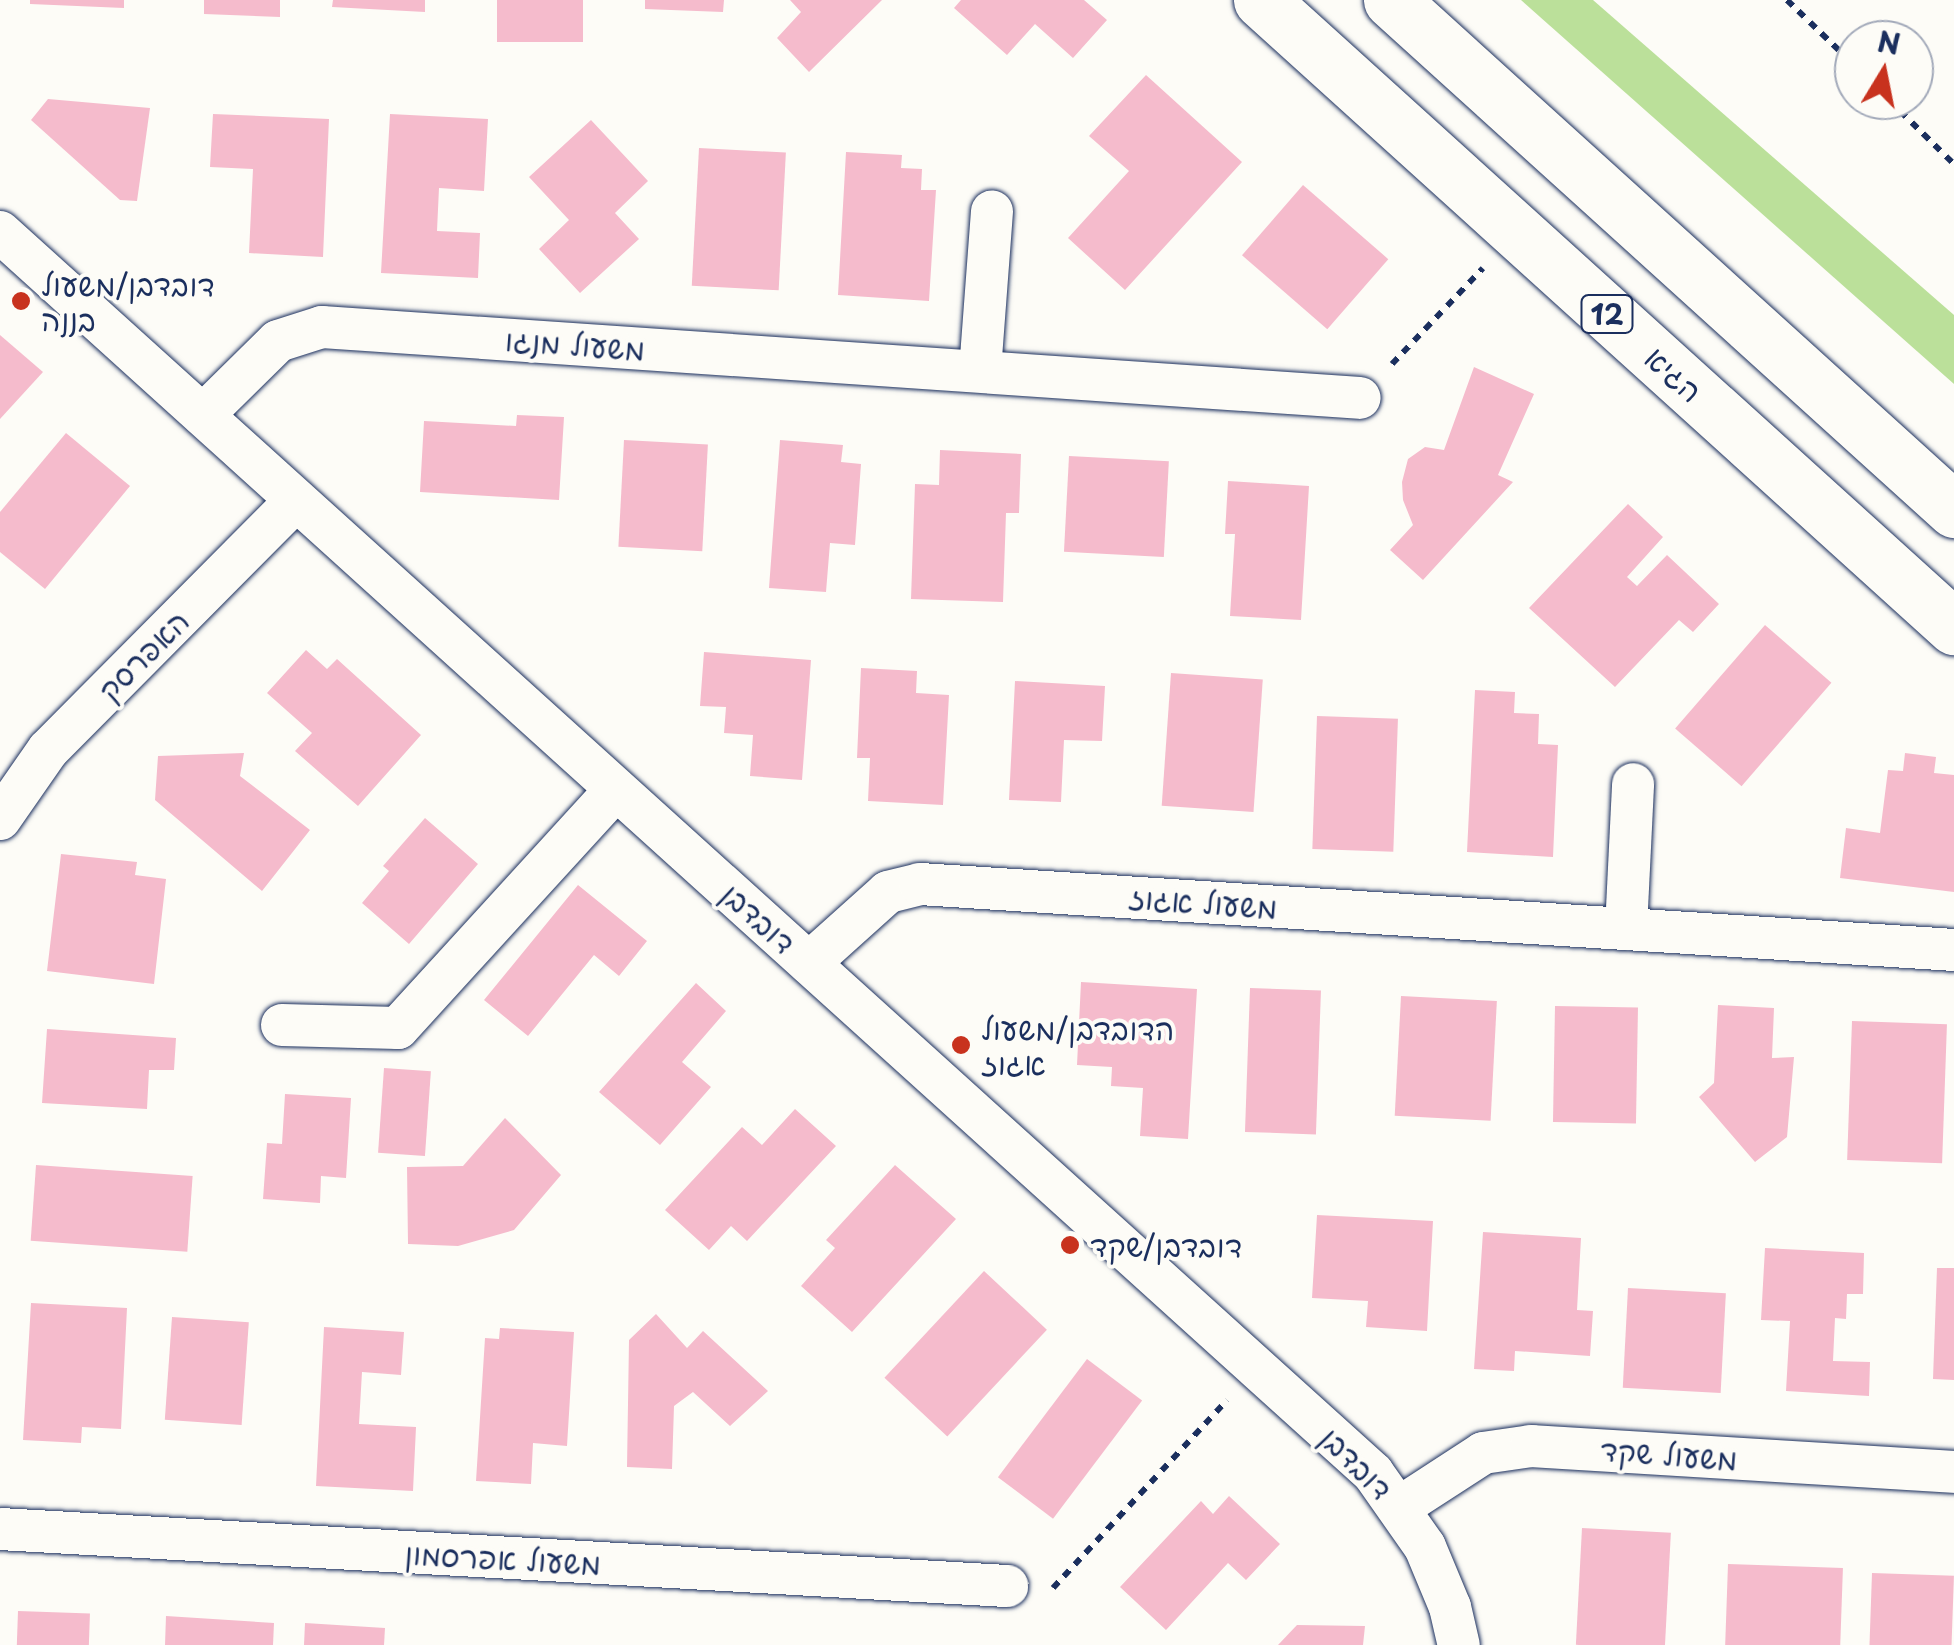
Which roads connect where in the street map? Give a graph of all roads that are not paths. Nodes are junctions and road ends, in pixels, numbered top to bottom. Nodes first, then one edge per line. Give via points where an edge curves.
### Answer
1 (1261, 0) edge
2 (1391, 0) edge
3 (992, 210) dead end
4 (0, 232) edge
5 (980, 372) junction
6 (1360, 398) road end
7 (203, 416) junction
8 (296, 500) junction
9 (1954, 510) edge
10 (1954, 627) edge
11 (1633, 784) dead end
12 (616, 789) junction
13 (0, 819) edge
14 (1626, 929) junction
15 (1954, 950) edge
16 (809, 963) junction
17 (282, 1025) dead end
18 (1954, 1472) edge
19 (1400, 1507) junction
20 (0, 1529) edge
21 (1007, 1586) road end
22 (1459, 1645) edge

1 - 10 highway, הגיא / 12
2 - 9 highway
3 - 5 street
4 - 7 street, דובדבן
5 - 6 street, משעול מנגו
5 - 7 street, משעול מנגו via 322,327 278,341
7 - 8 street, דובדבן
8 - 12 street, דובדבן
8 - 13 street, האפרסק via 48,750
11 - 14 street
12 - 16 street, דובדבן
12 - 17 street via 398,1028
14 - 15 street, משעול אגוז
14 - 16 street, משעול אגוז via 920,884 888,892
16 - 19 street, דובדבן via 1373,1473
18 - 19 street, משעול שקד via 1532,1446 1483,1454
19 - 22 street, דובדבן via 1438,1576
20 - 21 street, משעול אפרסמון

